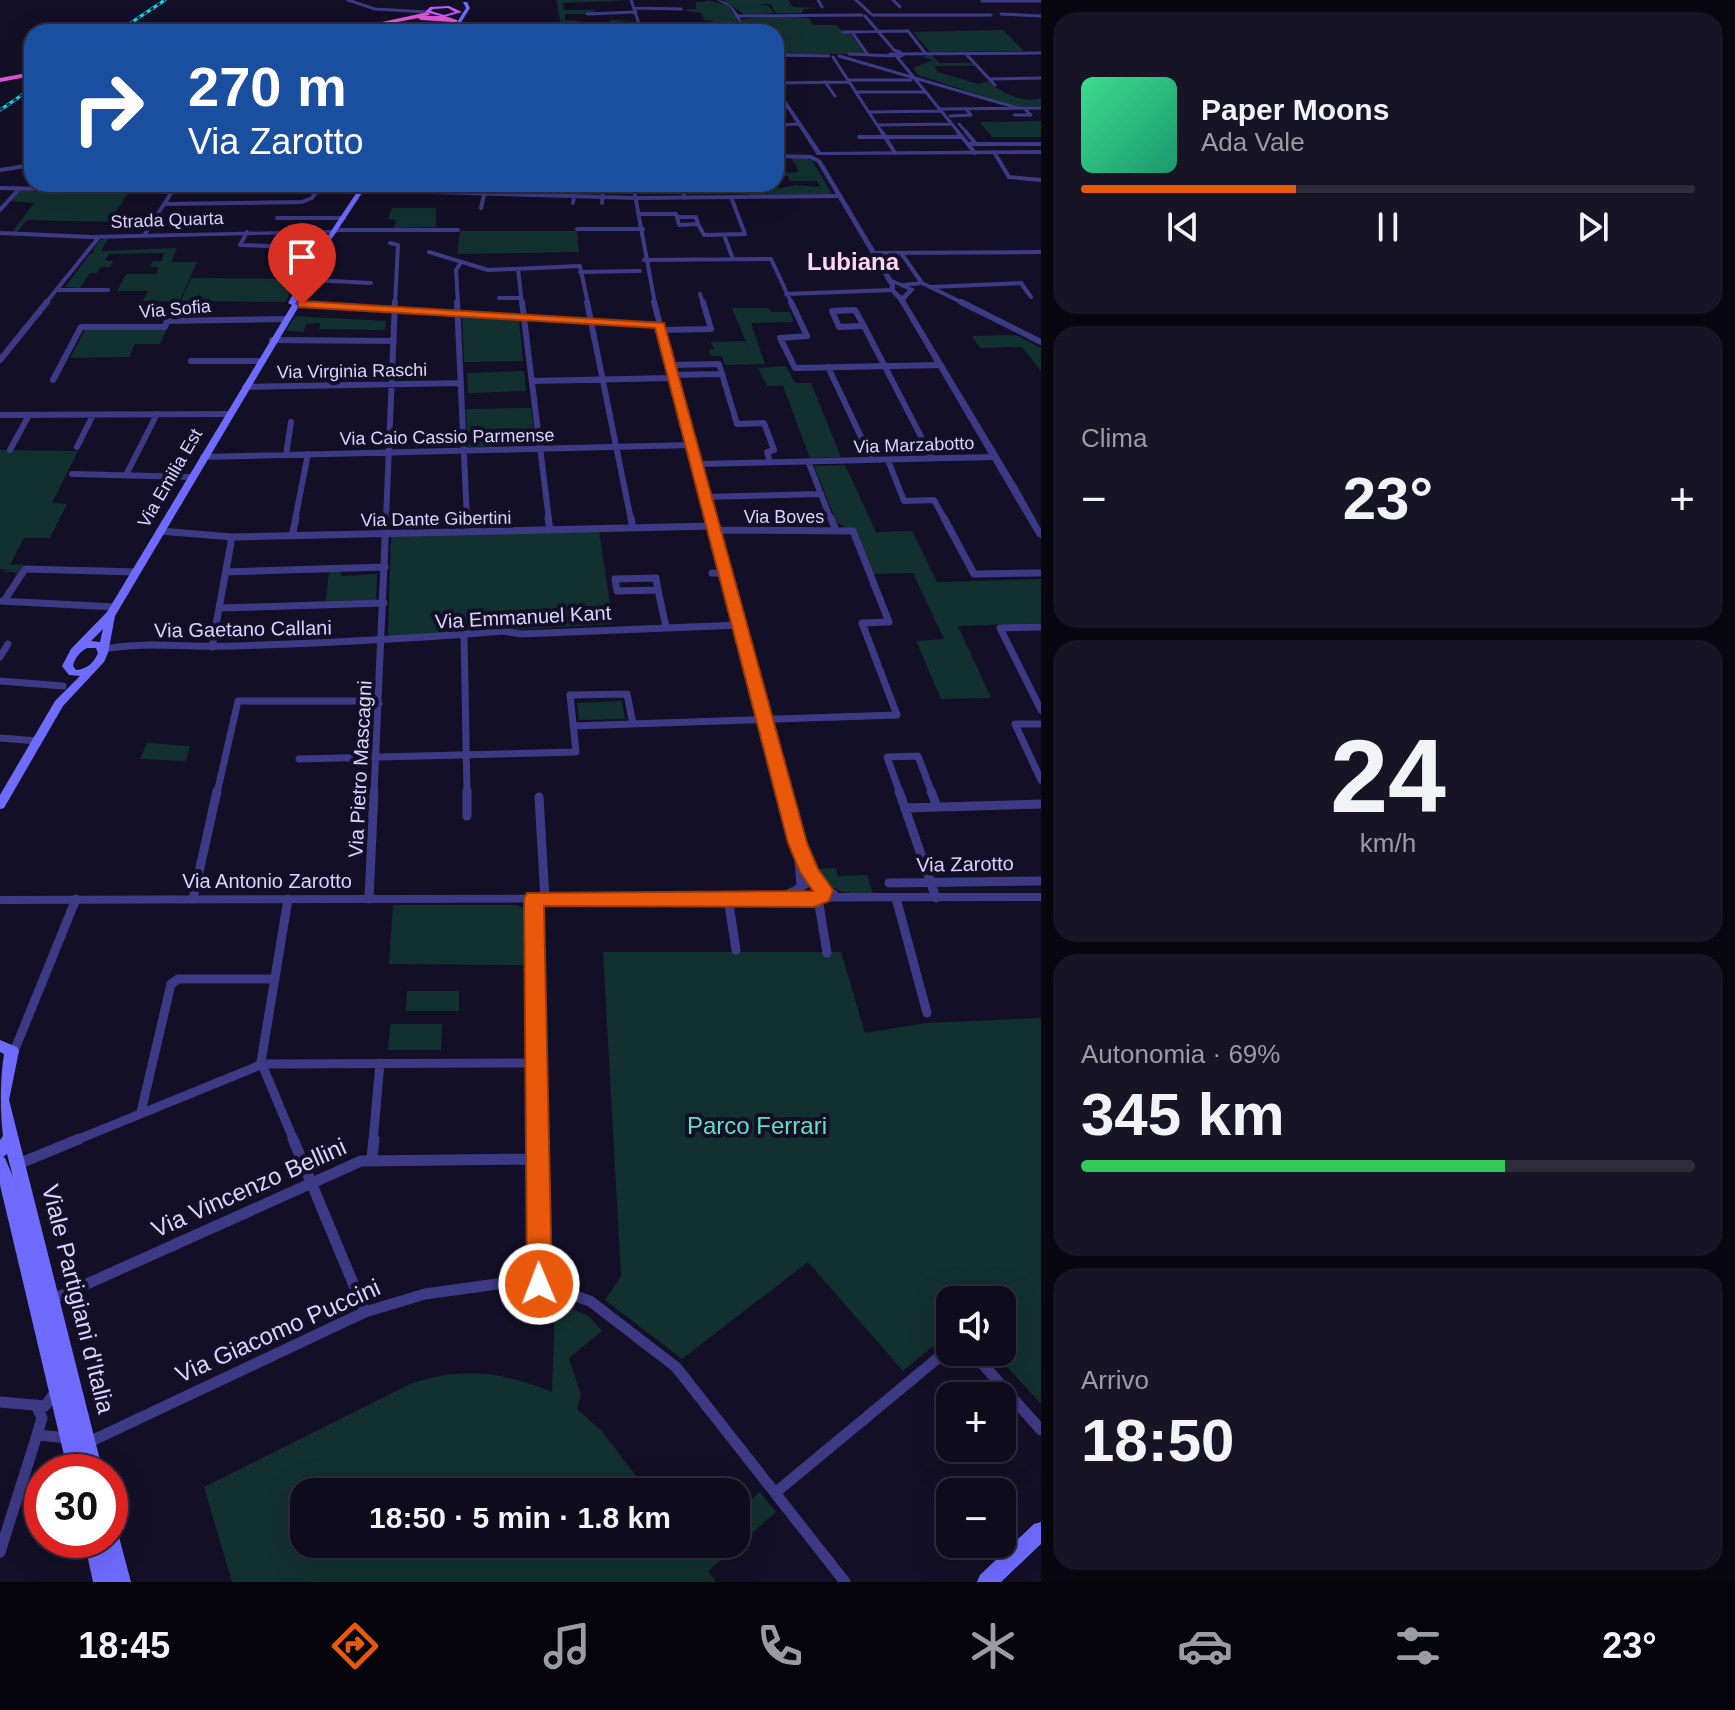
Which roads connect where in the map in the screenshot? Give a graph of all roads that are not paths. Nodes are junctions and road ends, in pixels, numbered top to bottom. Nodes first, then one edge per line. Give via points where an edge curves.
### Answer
1 (348, 0) edge
2 (632, 0) edge
3 (718, 0) edge
4 (818, 0) edge
5 (856, 0) edge
6 (893, 0) edge
7 (981, 0) edge
8 (466, 1) edge
9 (1041, 1) edge
10 (444, 7) junction
11 (822, 7) dead end
12 (900, 7) dead end
13 (414, 11) junction
14 (635, 11) junction
15 (681, 11) dead end
16 (428, 12) junction
17 (587, 12) dead end
18 (992, 13) junction
19 (864, 14) junction
20 (441, 16) junction
21 (872, 16) junction
22 (1041, 16) edge
23 (421, 18) junction
24 (457, 21) edge
25 (399, 22) junction
26 (742, 23) junction
27 (387, 24) edge
28 (391, 24) edge
29 (639, 24) edge
30 (737, 24) edge
31 (880, 31) junction
32 (843, 32) dead end
33 (852, 32) junction
34 (1041, 53) edge
35 (892, 54) junction
36 (926, 54) junction
37 (966, 54) junction
38 (784, 55) edge
39 (833, 55) junction
40 (868, 55) junction
41 (852, 56) junction
42 (902, 56) junction
43 (24, 74) edge
44 (915, 78) junction
45 (1041, 78) edge
46 (0, 79) edge
47 (989, 79) junction
48 (849, 81) junction
49 (825, 82) junction
50 (931, 82) junction
51 (784, 85) edge
52 (995, 85) dead end
53 (856, 92) junction
54 (926, 92) junction
55 (835, 96) dead end
56 (784, 100) edge
57 (784, 107) edge
58 (788, 107) junction
59 (1041, 108) edge
60 (940, 109) junction
61 (966, 109) junction
62 (1023, 109) junction
63 (867, 110) junction
64 (1010, 110) junction
65 (908, 112) junction
66 (950, 116) dead end
67 (799, 124) junction
68 (952, 124) junction
69 (959, 124) dead end
70 (784, 125) edge
71 (877, 125) junction
72 (917, 125) junction
73 (859, 137) dead end
74 (885, 137) junction
75 (962, 137) junction
76 (809, 143) junction
77 (968, 144) junction
78 (976, 144) junction
79 (1041, 144) edge
80 (994, 152) junction
81 (1041, 152) edge
82 (895, 153) junction
83 (975, 153) junction
84 (810, 155) junction
85 (784, 156) edge
86 (819, 156) junction
87 (24, 166) edge
88 (0, 170) edge
89 (1041, 180) edge
90 (0, 188) edge
91 (19, 189) junction
92 (24, 189) edge
93 (172, 192) edge
94 (315, 192) edge
95 (357, 192) edge
96 (430, 192) edge
97 (517, 192) edge
98 (546, 192) edge
99 (575, 192) edge
100 (603, 192) edge
101 (635, 192) edge
102 (683, 192) edge
103 (484, 195) junction
104 (517, 195) junction
105 (840, 196) junction
106 (731, 197) junction
107 (636, 198) junction
108 (685, 198) junction
109 (545, 199) junction
110 (574, 200) junction
111 (602, 200) junction
112 (516, 202) dead end
113 (164, 204) junction
114 (481, 208) dead end
115 (0, 210) edge
116 (640, 214) junction
117 (277, 218) dead end
118 (344, 218) junction
119 (577, 229) dead end
120 (643, 229) junction
121 (458, 230) dead end
122 (247, 232) junction
123 (336, 232) junction
124 (0, 233) edge
125 (145, 234) junction
126 (724, 235) junction
127 (99, 237) junction
128 (390, 243) dead end
129 (325, 249) junction
130 (429, 252) dead end
131 (1041, 252) edge
132 (874, 253) junction
133 (901, 253) junction
134 (733, 259) junction
135 (644, 260) junction
136 (460, 264) junction
137 (579, 268) junction
138 (518, 269) junction
139 (640, 271) dead end
140 (310, 280) junction
141 (371, 283) dead end
142 (922, 283) junction
143 (930, 287) junction
144 (900, 289) junction
145 (56, 290) junction
146 (108, 290) dead end
147 (700, 294) dead end
148 (786, 294) junction
149 (1031, 297) dead end
150 (499, 298) dead end
151 (521, 298) junction
152 (295, 304) junction
153 (395, 310) junction
154 (458, 314) junction
155 (285, 317) junction
156 (524, 317) junction
157 (590, 321) junction
158 (864, 326) junction
159 (661, 328) junction
160 (272, 340) junction
161 (394, 341) junction
162 (1041, 342) edge
163 (0, 360) edge
164 (191, 361) dead end
165 (260, 361) junction
166 (670, 365) junction
167 (940, 365) junction
168 (884, 366) junction
169 (828, 367) junction
170 (722, 374) junction
171 (674, 376) junction
172 (53, 380) dead end
173 (603, 380) junction
174 (532, 381) junction
175 (461, 383) junction
176 (392, 384) junction
177 (245, 387) junction
178 (157, 414) junction
179 (229, 414) junction
180 (0, 415) edge
181 (29, 415) junction
182 (93, 415) junction
183 (969, 415) junction
184 (291, 422) dead end
185 (691, 445) junction
186 (618, 446) junction
187 (77, 447) dead end
188 (540, 448) junction
189 (10, 450) dead end
190 (464, 450) junction
191 (390, 452) junction
192 (308, 454) junction
193 (286, 455) junction
194 (203, 457) junction
195 (992, 457) junction
196 (932, 458) junction
197 (872, 460) junction
198 (888, 460) junction
199 (808, 461) junction
200 (774, 462) junction
201 (697, 464) junction
202 (72, 474) dead end
203 (126, 475) junction
204 (191, 477) junction
205 (1016, 493) junction
206 (821, 494) junction
207 (705, 497) junction
208 (633, 528) junction
209 (714, 528) junction
210 (550, 530) junction
211 (160, 531) junction
212 (836, 531) junction
213 (468, 532) junction
214 (1040, 533) edge
215 (386, 534) junction
216 (292, 536) junction
217 (232, 537) junction
218 (385, 567) junction
219 (136, 572) junction
220 (226, 572) junction
221 (712, 573) dead end
222 (726, 573) junction
223 (1041, 573) edge
224 (659, 590) junction
225 (2, 601) edge
226 (384, 603) junction
227 (219, 608) junction
228 (113, 610) junction
229 (740, 625) junction
230 (666, 627) junction
231 (1041, 627) edge
232 (464, 634) junction
233 (382, 641) junction
234 (8, 644) dead end
235 (212, 647) junction
236 (76, 651) junction
237 (103, 651) junction
238 (0, 657) edge
239 (67, 666) junction
240 (93, 669) junction
241 (0, 681) edge
242 (63, 686) junction
243 (59, 704) junction
244 (379, 704) junction
245 (1041, 710) edge
246 (765, 719) junction
247 (633, 724) junction
248 (1041, 724) edge
249 (573, 726) junction
250 (0, 738) edge
251 (37, 741) junction
252 (466, 754) junction
253 (376, 757) junction
254 (299, 759) dead end
255 (1041, 780) edge
256 (539, 797) dead end
257 (1041, 804) edge
258 (0, 805) edge
259 (937, 807) junction
260 (905, 808) junction
261 (467, 816) dead end
262 (797, 843) junction
263 (1041, 881) edge
264 (931, 882) junction
265 (889, 883) dead end
266 (813, 892) junction
267 (194, 895) junction
268 (1041, 897) edge
269 (540, 898) junction
270 (728, 898) junction
271 (896, 898) junction
272 (936, 898) junction
273 (76, 899) junction
274 (288, 899) junction
275 (369, 899) junction
276 (0, 900) edge
277 (736, 950) dead end
278 (827, 953) dead end
279 (275, 979) junction
280 (927, 1013) dead end
281 (3, 1048) edge
282 (380, 1063) junction
283 (536, 1063) junction
284 (263, 1064) junction
285 (141, 1112) junction
286 (5, 1145) edge
287 (372, 1159) junction
288 (537, 1159) junction
289 (0, 1163) edge
290 (18, 1164) junction
291 (313, 1184) junction
292 (539, 1284) junction
293 (44, 1303) junction
294 (365, 1312) junction
295 (936, 1360) edge
296 (984, 1366) edge
297 (57, 1389) junction
298 (0, 1402) edge
299 (36, 1405) junction
300 (1041, 1430) edge
301 (37, 1435) junction
302 (78, 1440) junction
303 (78, 1454) edge
304 (85, 1454) edge
305 (775, 1493) junction
306 (1041, 1531) edge
307 (0, 1552) edge
308 (97, 1558) edge
309 (115, 1558) edge
310 (103, 1582) edge
311 (121, 1582) edge
312 (845, 1582) edge
313 (987, 1582) edge

1 - 13 street via 375,9
2 - 14 street
3 - 26 street via 729,4
4 - 11 street
5 - 19 street
6 - 12 street
7 - 9 street
7 - 18 street
8 - 10 main road
8 - 24 main road via 468,8
10 - 16 main road
10 - 24 main road
13 - 16 street
13 - 25 highway via 420,15
14 - 15 street
14 - 17 street
14 - 29 street
16 - 20 main road
16 - 25 highway
18 - 21 street
18 - 22 street
19 - 21 street
19 - 26 street via 750,16
20 - 23 highway
20 - 24 main road
21 - 31 street
23 - 24 highway
23 - 28 highway
25 - 27 highway
26 - 30 street
31 - 33 street
31 - 35 street
31 - 36 street via 908,31
32 - 33 street
33 - 40 street
34 - 37 street
35 - 40 street
35 - 42 street
36 - 37 street
36 - 42 street
37 - 47 street
38 - 39 street
39 - 41 street
39 - 48 street
40 - 41 street
41 - 44 street
42 - 44 street
43 - 46 highway
44 - 48 street
44 - 50 street
44 - 50 street
44 - 54 street
45 - 47 street
47 - 52 street
48 - 49 street
48 - 53 street
49 - 51 street
49 - 55 street
50 - 64 street
53 - 54 street
53 - 63 street
54 - 60 street
56 - 58 street
57 - 58 street
58 - 67 street
59 - 62 street
60 - 61 street
60 - 63 street
60 - 65 street
60 - 68 street
61 - 64 street
61 - 66 street via 971,115
62 - 64 street
62 - 64 street via 1031,115
63 - 65 street
63 - 71 street
65 - 72 street
67 - 70 street
67 - 76 street
68 - 72 street
68 - 75 street
69 - 78 street
71 - 72 street
71 - 74 street
73 - 74 street
74 - 75 street
74 - 82 street
75 - 77 street
76 - 84 street
76 - 86 street
77 - 78 street
77 - 83 street
78 - 79 street
80 - 81 street
80 - 83 street
80 - 89 street via 1009,177
82 - 83 street
82 - 86 street
84 - 85 street
84 - 86 street
86 - 105 street
87 - 88 street
90 - 91 street
91 - 92 street
91 - 115 street
93 - 113 street
94 - 113 street via 308,201
95 - 118 main road, Via Emilia Est
96 - 103 street
97 - 104 street
98 - 109 street
99 - 110 street
100 - 111 street
101 - 107 street
102 - 108 street
103 - 104 street
103 - 114 street
104 - 109 street
104 - 112 street
105 - 106 street
105 - 132 street
106 - 108 street
106 - 126 street via 745,234
107 - 108 street
107 - 111 street
107 - 116 street
109 - 110 street
110 - 111 street
113 - 125 street
116 - 120 street
116 - 126 street via 696,217 703,235
117 - 118 street
118 - 123 main road, Via Emilia Est
119 - 120 street
120 - 135 street
121 - 123 street
122 - 123 street, Strada Quarta
122 - 125 street, Strada Quarta
122 - 129 street via 240,245
123 - 129 main road, Via Emilia Est
124 - 127 street, Strada Quarta
125 - 127 street, Strada Quarta
126 - 134 street
127 - 145 street
128 - 153 street, Via Pietro Mascagni via 398,245
129 - 140 main road, Via Emilia Est
129 - 152 main road, Via Emilia Est
130 - 136 street
131 - 133 street
132 - 133 street
132 - 144 street
133 - 142 street
134 - 135 street
134 - 148 street via 771,259
135 - 159 street
136 - 138 street
136 - 154 street
137 - 138 street
137 - 139 street
137 - 157 street
138 - 151 street
140 - 141 street
140 - 152 main road, Via Emilia Est
142 - 143 street
142 - 144 street
142 - 144 street
143 - 149 street via 1021,283
143 - 162 street
144 - 148 street
144 - 167 street
145 - 146 street
145 - 163 street
147 - 159 street via 711,329
148 - 169 street via 807,336 780,338 795,368
150 - 151 street
151 - 156 street
152 - 153 street
152 - 155 main road, Via Emilia Est
153 - 154 street
153 - 161 street, Via Pietro Mascagni
154 - 156 street
154 - 175 street
155 - 160 main road, Via Emilia Est
155 - 172 street, Via Sofia via 167,321 165,327 81,327
156 - 157 street
156 - 174 street
157 - 159 street
157 - 173 street
158 - 158 street via 839,327 832,311 855,310
158 - 168 street
159 - 166 street
160 - 161 street
160 - 165 main road, Via Emilia Est
161 - 176 street, Via Pietro Mascagni
164 - 165 street
165 - 177 main road, Via Emilia Est
166 - 170 street via 719,364
166 - 171 street
167 - 168 street
167 - 183 street
168 - 169 street
168 - 196 street
169 - 197 street
170 - 171 street
170 - 200 street via 737,424 764,423 774,450 767,452
171 - 173 street
171 - 185 street
173 - 174 street
173 - 186 street
174 - 188 street
175 - 176 street, Via Virginia Raschi
175 - 190 street
176 - 177 street, Via Virginia Raschi
176 - 191 street, Via Pietro Mascagni
177 - 179 main road, Via Emilia Est
178 - 179 street
178 - 182 street
178 - 203 street
179 - 194 main road, Via Emilia Est
180 - 181 street
181 - 182 street
181 - 189 street
182 - 187 street
183 - 195 street
183 - 205 street
184 - 193 street
185 - 186 street, Via Caio Cassio Parmense
185 - 201 street
186 - 188 street, Via Caio Cassio Parmense
186 - 208 street
188 - 190 street, Via Caio Cassio Parmense
188 - 210 street
190 - 191 street, Via Caio Cassio Parmense
190 - 213 street
191 - 192 street, Via Caio Cassio Parmense
191 - 215 street, Via Pietro Mascagni
192 - 193 street, Via Caio Cassio Parmense
192 - 216 street
193 - 194 street, Via Caio Cassio Parmense
194 - 204 main road, Via Emilia Est
195 - 196 street, Via Marzabotto
195 - 205 street
196 - 198 street, Via Marzabotto
197 - 198 street, Via Marzabotto
197 - 199 street, Via Marzabotto
198 - 223 street via 904,501 934,500 974,574
199 - 200 street, Via Marzabotto
199 - 206 street
200 - 201 street, Via Marzabotto
201 - 207 street
202 - 203 street
203 - 204 street
204 - 211 main road, Via Emilia Est
205 - 214 street
206 - 207 street
206 - 212 street
207 - 209 street
208 - 209 street, Via Dante Gibertini
208 - 210 street, Via Dante Gibertini
209 - 212 street, Via Boves
209 - 222 street
210 - 213 street, Via Dante Gibertini
211 - 217 street, Via Dante Gibertini
211 - 219 main road, Via Emilia Est
212 - 246 street, Via Boves via 853,531 889,622 862,623 897,715
213 - 215 street, Via Dante Gibertini
215 - 216 street, Via Dante Gibertini
215 - 218 street, Via Pietro Mascagni
216 - 217 street, Via Dante Gibertini
217 - 220 street
218 - 220 street
218 - 226 street, Via Pietro Mascagni
219 - 225 street via 25,569
219 - 228 main road, Via Emilia Est
220 - 227 street
221 - 222 street
222 - 229 street
224 - 224 street, Via Emmanuel Kant via 656,578 615,579 617,591
224 - 230 street
225 - 228 street
226 - 227 street
226 - 233 street, Via Pietro Mascagni
227 - 235 street
228 - 236 main road, Via Emilia Est
228 - 237 main road, Via Emilia Est
229 - 230 street, Via Emmanuel Kant
229 - 246 street
230 - 232 street, Via Emmanuel Kant
231 - 245 street via 1000,628
232 - 233 street, Via Emmanuel Kant
232 - 252 street
233 - 235 street, Via Gaetano Callani
233 - 244 street, Via Pietro Mascagni
234 - 238 street
235 - 237 street, Via Gaetano Callani via 119,646
236 - 237 main road via 95,643
236 - 239 main road, Via Emilia Est
237 - 240 main road, Via Emilia Est
239 - 240 main road via 77,673
239 - 242 main road, Via Emilia Est
240 - 243 main road, Via Emilia Est
241 - 242 street
242 - 243 main road, Via Emilia Est
243 - 251 main road, Via Emilia Est
244 - 253 street, Via Pietro Mascagni
244 - 267 street via 238,701
246 - 247 street
246 - 262 street
247 - 249 street
247 - 249 street via 627,694 570,695
248 - 255 street via 1015,724
249 - 252 street via 576,752
250 - 251 street
251 - 258 main road, Via Emilia Est
252 - 253 street
252 - 261 street
253 - 254 street
253 - 275 street, Via Pietro Mascagni
256 - 269 street
257 - 259 street
259 - 260 street
259 - 260 street via 918,756 887,757
260 - 264 street
262 - 266 street
262 - 266 street
263 - 264 street, Via Zarotto
264 - 265 street, Via Zarotto
264 - 272 street
266 - 270 street, Via Zarotto
266 - 271 street, Via Zarotto
266 - 278 street
267 - 273 street, Via Antonio Zarotto
267 - 274 street, Via Antonio Zarotto
268 - 272 street, Via Zarotto
269 - 270 street, Via Zarotto
269 - 275 street, Via Antonio Zarotto
269 - 283 street
270 - 277 street
271 - 272 street, Via Zarotto
271 - 280 street, Via Zarotto
273 - 276 street, Via Antonio Zarotto
273 - 281 street via 20,1033
274 - 275 street, Via Antonio Zarotto
274 - 279 street
279 - 284 street
279 - 285 street via 178,979 171,984
281 - 286 main road, Viale Partigiani d'Italia
282 - 283 street
282 - 284 street
282 - 287 street
283 - 288 street
284 - 285 street
284 - 291 street
285 - 290 street
286 - 290 main road, Viale Partigiani d'Italia
287 - 288 street, Via Vincenzo Bellini
287 - 291 street, Via Vincenzo Bellini
288 - 292 street
289 - 293 main road, Viale Partigiani d'Italia
290 - 293 main road, Viale Partigiani d'Italia
291 - 293 street, Via Vincenzo Bellini
291 - 294 street
292 - 294 street, Via Giacomo Puccini via 425,1294
292 - 305 street, Via Giacomo Puccini via 590,1301 676,1367
293 - 297 main road, Viale Partigiani d'Italia
293 - 302 main road, Viale Partigiani d'Italia
294 - 302 street, Via Giacomo Puccini
295 - 305 street
296 - 300 street
297 - 299 street via 45,1406
297 - 302 main road, Viale Partigiani d'Italia
298 - 299 street
299 - 301 street via 42,1418
301 - 302 street
301 - 307 street
302 - 303 main road, Viale Partigiani d'Italia
302 - 304 main road, Viale Partigiani d'Italia
305 - 312 street, Via Giacomo Puccini
306 - 313 main road
308 - 310 main road
309 - 311 main road

